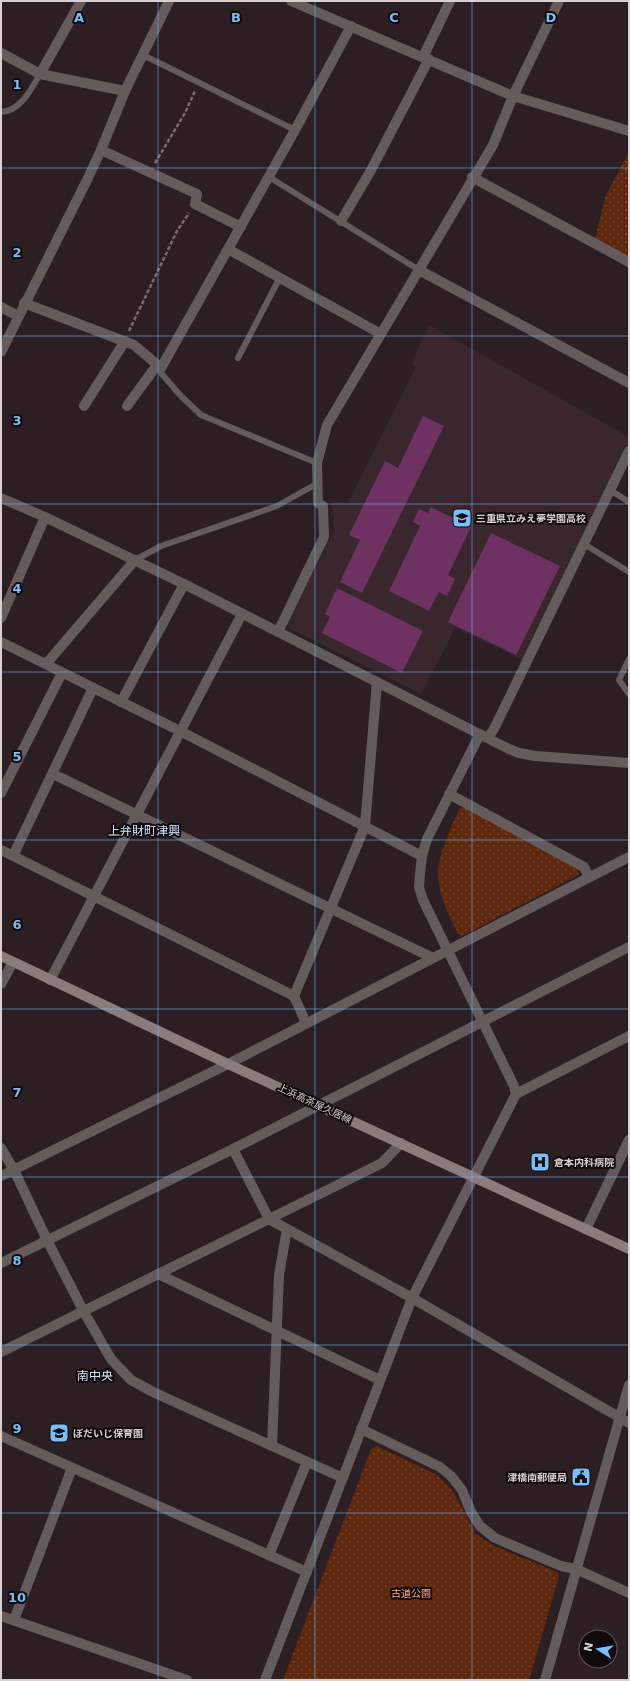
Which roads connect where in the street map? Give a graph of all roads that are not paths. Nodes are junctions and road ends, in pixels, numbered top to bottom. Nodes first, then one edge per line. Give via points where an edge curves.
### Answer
1 (81, 1) edge
2 (169, 1) edge
3 (291, 1) edge
4 (450, 1) edge
5 (559, 1) edge
6 (309, 4) edge
7 (351, 26) junction
8 (1, 53) edge
9 (143, 55) junction
10 (426, 58) junction
11 (40, 74) junction
12 (125, 91) junction
13 (513, 96) junction
14 (1, 112) edge
15 (295, 130) junction
16 (629, 131) edge
17 (101, 150) junction
18 (269, 177) junction
19 (472, 177) junction
20 (341, 221) junction
21 (241, 227) junction
22 (228, 249) junction
23 (629, 262) edge
24 (419, 270) junction
25 (282, 280) junction
26 (24, 303) junction
27 (1, 307) edge
28 (18, 316) junction
29 (381, 334) junction
30 (125, 341) junction
31 (1, 352) edge
32 (238, 358) dead end
33 (159, 366) junction
34 (629, 383) edge
35 (84, 406) dead end
36 (127, 406) dead end
37 (629, 452) edge
38 (317, 463) junction
39 (318, 484) junction
40 (610, 490) junction
41 (1, 498) edge
42 (629, 502) edge
43 (45, 517) junction
44 (584, 544) junction
45 (136, 560) junction
46 (629, 572) edge
47 (184, 584) junction
48 (242, 614) junction
49 (1, 618) edge
50 (278, 632) junction
51 (1, 642) edge
52 (629, 659) edge
53 (46, 664) junction
54 (62, 673) junction
55 (377, 682) junction
56 (94, 688) junction
57 (629, 694) edge
58 (121, 702) junction
59 (180, 732) junction
60 (484, 736) junction
61 (629, 763) edge
62 (53, 774) junction
63 (1, 793) edge
64 (449, 794) junction
65 (137, 814) junction
66 (365, 826) junction
67 (1, 850) edge
68 (13, 856) junction
69 (422, 856) junction
70 (629, 857) edge
71 (589, 877) junction
72 (94, 896) junction
73 (332, 908) junction
74 (629, 946) edge
75 (448, 950) junction
76 (1, 956) edge
77 (433, 958) junction
78 (12, 962) junction
79 (50, 980) junction
80 (1, 984) edge
81 (294, 996) junction
82 (483, 1021) junction
83 (306, 1023) junction
84 (629, 1036) edge
85 (228, 1064) junction
86 (516, 1094) junction
87 (318, 1104) junction
88 (629, 1140) edge
89 (401, 1143) junction
90 (1, 1148) edge
91 (233, 1148) junction
92 (14, 1170) junction
93 (1, 1176) edge
94 (474, 1178) junction
95 (269, 1219) junction
96 (287, 1229) junction
97 (586, 1229) junction
98 (47, 1240) junction
99 (629, 1249) edge
100 (1, 1263) edge
101 (158, 1274) junction
102 (412, 1298) junction
103 (84, 1312) junction
104 (277, 1331) junction
105 (1, 1352) edge
106 (380, 1380) junction
107 (629, 1385) edge
108 (624, 1420) edge
109 (361, 1429) junction
110 (1, 1436) edge
111 (272, 1446) junction
112 (307, 1462) junction
113 (72, 1468) junction
114 (343, 1478) junction
115 (269, 1555) junction
116 (576, 1569) junction
117 (307, 1572) junction
118 (629, 1593) edge
119 (1, 1616) edge
120 (14, 1620) junction
121 (187, 1680) edge
122 (265, 1680) edge
123 (545, 1680) edge

1 - 11 street
2 - 9 street
3 - 6 street
4 - 10 street
5 - 13 street
6 - 7 street
7 - 10 street
7 - 15 street
8 - 11 street
9 - 12 street
9 - 15 lane
10 - 13 street
10 - 20 street via 370,172
11 - 12 street
11 - 14 lane via 27,97 17,106
12 - 17 street
13 - 16 street
13 - 19 street via 492,145
15 - 18 street
17 - 21 street via 197,194 195,204
17 - 26 street
18 - 20 lane
18 - 21 street
19 - 23 street
19 - 24 street
20 - 24 lane
21 - 22 street
22 - 25 street
22 - 33 street
24 - 29 street
24 - 34 street
25 - 29 street
25 - 32 lane via 277,283
26 - 28 street
26 - 30 street
27 - 28 street
28 - 31 street
29 - 38 street via 327,425
30 - 33 street via 134,345
30 - 35 street
33 - 36 street
33 - 38 lane via 161,373 201,415
37 - 40 street
38 - 39 street
39 - 45 lane via 277,506 161,546
39 - 50 street via 318,503 324,506 324,537
40 - 42 lane
40 - 44 street
41 - 43 street
43 - 45 street
43 - 49 street
44 - 46 lane
44 - 60 street via 495,727
45 - 47 street
45 - 53 street
47 - 48 street
47 - 58 street
48 - 50 street
48 - 59 street
50 - 55 street
51 - 53 street
52 - 57 lane via 619,680
53 - 54 street
54 - 56 street
54 - 63 street
55 - 60 street
55 - 66 street
56 - 58 street
56 - 62 street
58 - 59 street
59 - 65 street
59 - 66 street
60 - 61 street via 524,754
60 - 64 street
62 - 65 street
62 - 68 street
64 - 69 street via 429,834
64 - 71 street via 584,867
65 - 72 street
65 - 73 street
66 - 69 street
66 - 73 street
67 - 68 street
68 - 72 street
69 - 75 street via 419,886 423,900
70 - 71 street
71 - 75 street
72 - 79 street
72 - 81 street
73 - 77 street
73 - 81 street
74 - 82 street
75 - 77 street
75 - 82 street
76 - 78 main road, 上浜高茶屋久居線
77 - 83 street
78 - 79 main road, 上浜高茶屋久居線
78 - 80 street
79 - 85 main road, 上浜高茶屋久居線
81 - 83 street
82 - 86 street
82 - 87 street
83 - 85 street
84 - 86 street
85 - 87 main road, 上浜高茶屋久居線
85 - 92 street
86 - 94 street
87 - 89 main road, 上浜高茶屋久居線
87 - 91 street
88 - 97 street
89 - 94 main road, 上浜高茶屋久居線
89 - 95 street via 382,1163
90 - 92 street
91 - 95 street
91 - 98 street
92 - 93 street
92 - 98 street
94 - 97 main road, 上浜高茶屋久居線
94 - 102 street
95 - 96 street
95 - 101 street
96 - 102 street
96 - 104 street via 279,1275
97 - 99 main road, 上浜高茶屋久居線
98 - 100 street
98 - 103 street
101 - 103 street
101 - 104 street
102 - 106 street
102 - 108 street
103 - 105 street
103 - 111 street via 111,1359 131,1380
104 - 106 street
104 - 111 street
106 - 109 street
107 - 108 street
108 - 116 street
109 - 114 street
109 - 116 street via 440,1467 462,1490 480,1526 495,1538 561,1566
110 - 113 street
111 - 112 street
112 - 114 street
112 - 115 street
113 - 115 street
113 - 120 street
114 - 117 street
115 - 117 street
116 - 118 street
116 - 123 street
117 - 122 street
119 - 120 street
120 - 121 street

